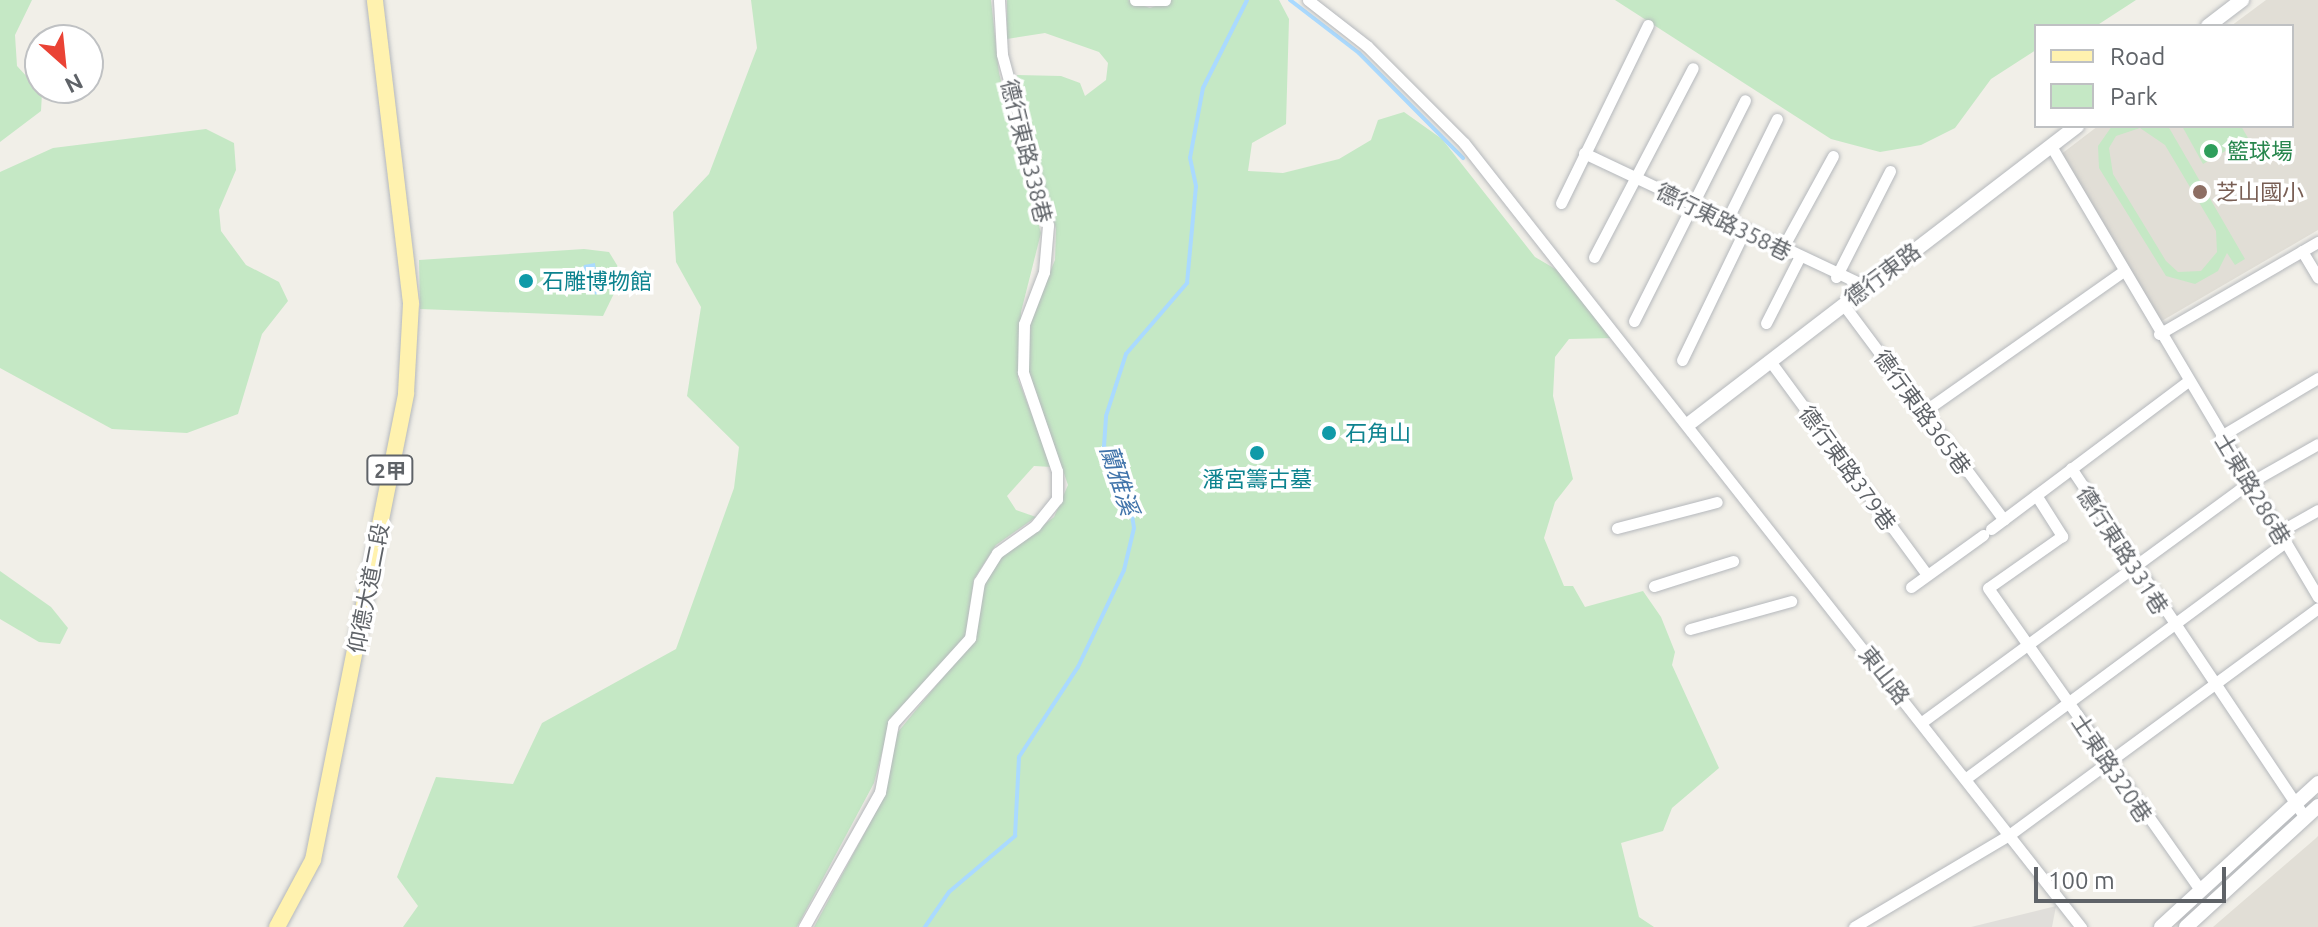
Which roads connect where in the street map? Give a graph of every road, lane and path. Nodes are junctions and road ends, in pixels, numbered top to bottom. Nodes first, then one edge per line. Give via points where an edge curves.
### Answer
1 (375, 0) edge
2 (999, 0) edge
3 (1135, 0) edge
4 (1165, 0) edge
5 (2242, 0) edge
6 (1312, 3) edge
7 (2211, 24) edge
8 (1648, 25) dead end
9 (1693, 68) dead end
10 (1745, 100) dead end
11 (1777, 119) dead end
12 (2074, 128) edge
13 (2051, 146) junction
14 (1584, 153) junction
15 (1833, 156) dead end
16 (1890, 171) dead end
17 (1636, 178) junction
18 (1561, 203) dead end
19 (1692, 205) junction
20 (1726, 222) junction
21 (1744, 232) junction
22 (2318, 242) edge
23 (1782, 249) junction
24 (2302, 251) junction
25 (1594, 257) dead end
26 (1799, 258) junction
27 (2122, 272) junction
28 (1836, 277) junction
29 (2318, 278) edge
30 (1866, 286) junction
31 (1843, 304) junction
32 (1634, 321) dead end
33 (1766, 323) dead end
34 (2159, 334) junction
35 (1682, 360) dead end
36 (1770, 361) junction
37 (2318, 378) edge
38 (2188, 381) junction
39 (1923, 412) junction
40 (1690, 423) junction
41 (2221, 436) junction
42 (2318, 444) edge
43 (2071, 468) junction
44 (2249, 483) junction
45 (2036, 495) junction
46 (1717, 502) dead end
47 (2318, 510) edge
48 (2004, 520) junction
49 (1617, 528) dead end
50 (2282, 537) junction
51 (1733, 561) dead end
52 (2133, 565) junction
53 (1927, 575) junction
54 (1654, 586) dead end
55 (1911, 587) dead end
56 (2317, 592) edge
57 (1791, 601) dead end
58 (2318, 608) edge
59 (2171, 625) junction
60 (1690, 629) dead end
61 (2028, 643) junction
62 (2211, 685) junction
63 (2068, 703) junction
64 (1922, 722) junction
65 (2108, 762) junction
66 (1965, 779) junction
67 (2318, 783) edge
68 (2294, 805) junction
69 (2318, 806) edge
70 (2305, 817) junction
71 (2009, 835) junction
72 (2201, 891) junction
73 (277, 927) edge
74 (804, 927) edge
75 (1854, 927) edge
76 (2081, 927) edge
77 (2161, 927) edge
78 (2186, 927) edge

1 - 73 main road, 仰德大道二段 / 2甲 via 411,303 406,393 313,860
2 - 74 street, 德行東路338巷 via 1002,54 1048,225 1044,272 1024,324 1023,372 1057,471 1057,499 997,553 979,582 970,638 893,723 880,792
3 - 4 street
5 - 7 street
6 - 40 street via 1439,114
8 - 14 street
9 - 17 street
10 - 19 street
11 - 20 street
12 - 13 street, 德行東路
13 - 27 street
13 - 30 street, 德行東路
14 - 17 street, 德行東路358巷
14 - 18 street
15 - 23 street
16 - 28 street
17 - 19 street, 德行東路358巷
17 - 25 street
19 - 20 street, 德行東路358巷
19 - 32 street
20 - 21 street, 德行東路358巷
21 - 23 street, 德行東路358巷
21 - 35 street
22 - 24 street
23 - 26 street, 德行東路358巷
24 - 29 street
24 - 34 street
26 - 28 street, 德行東路358巷
26 - 33 street
27 - 34 street
27 - 39 street
28 - 30 street, 德行東路358巷
30 - 31 street, 德行東路
31 - 36 street, 德行東路
31 - 39 street, 德行東路365巷
34 - 38 street
36 - 40 street, 德行東路
36 - 53 street, 德行東路379巷
37 - 41 street
38 - 41 street, 士東路286巷
38 - 43 street, 德行東路331巷
39 - 48 street, 德行東路365巷
40 - 64 street, 東山路
41 - 44 street, 士東路286巷
42 - 44 street
43 - 45 street
43 - 52 street, 德行東路331巷
44 - 50 street, 士東路286巷
44 - 52 street
45 - 48 street
45 - 61 street, 士東路320巷 via 2062,536 1988,588
46 - 49 street
47 - 50 street
48 - 53 street
50 - 56 street, 士東路286巷
50 - 59 street
51 - 54 street
52 - 59 street, 德行東路331巷
52 - 61 street
53 - 55 street
57 - 60 street
58 - 62 street
59 - 62 street, 德行東路331巷
59 - 63 street
61 - 63 street, 士東路320巷
61 - 64 street
62 - 65 street
62 - 68 street, 德行東路331巷
63 - 65 street, 士東路320巷
63 - 66 street
64 - 66 street, 東山路
65 - 71 street
65 - 72 street, 士東路320巷
66 - 71 street, 東山路
67 - 68 street
68 - 70 street, 德行東路331巷
68 - 72 street
69 - 70 street
70 - 78 street
71 - 75 street
71 - 76 street, 東山路
72 - 77 street

